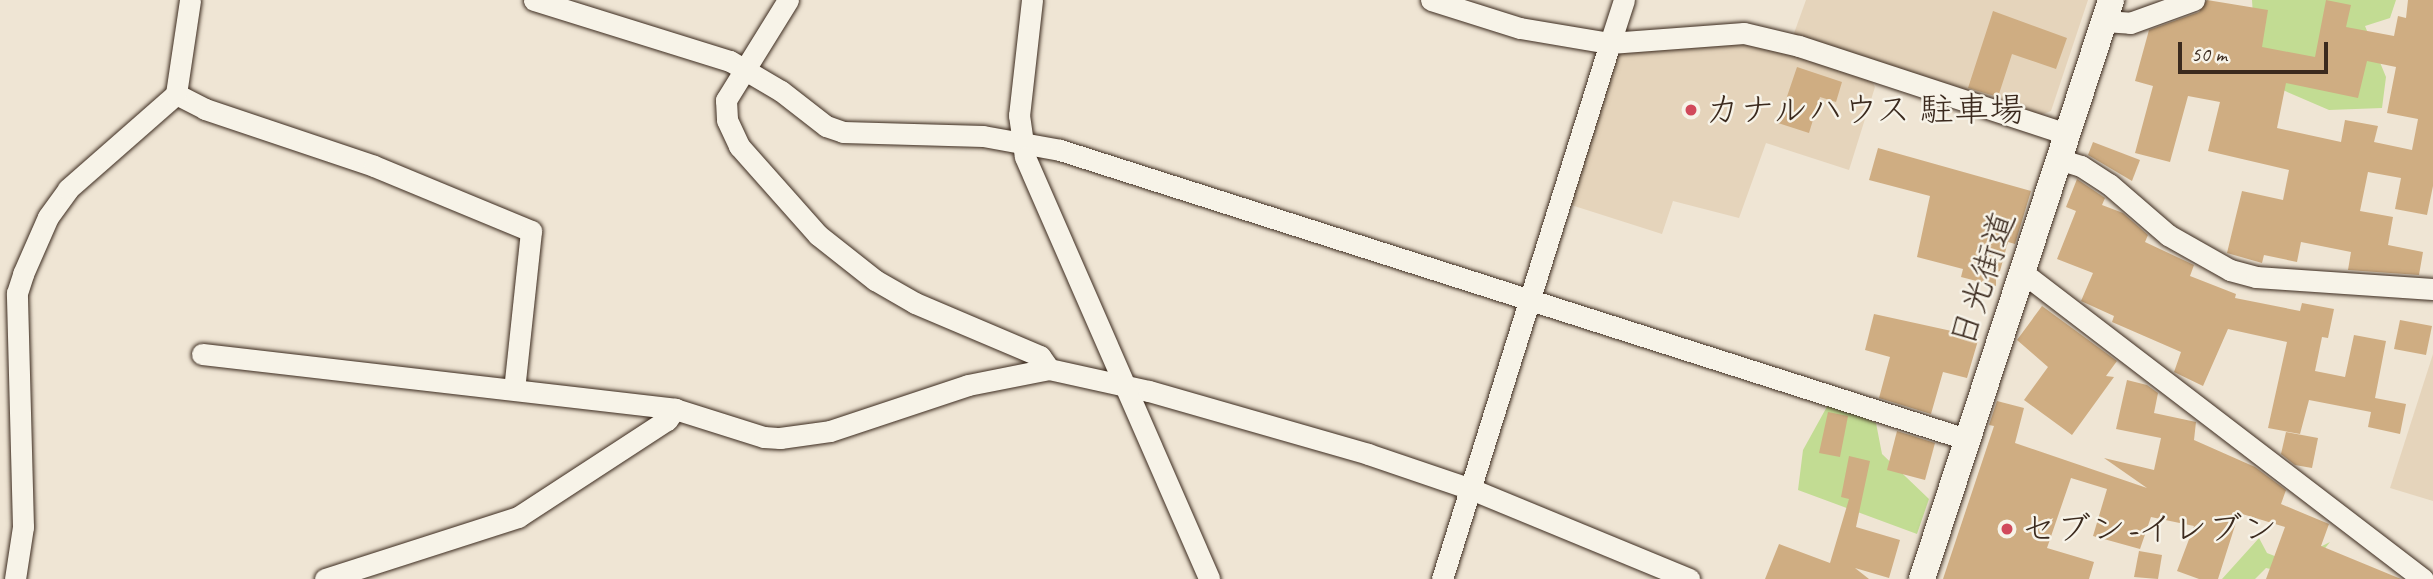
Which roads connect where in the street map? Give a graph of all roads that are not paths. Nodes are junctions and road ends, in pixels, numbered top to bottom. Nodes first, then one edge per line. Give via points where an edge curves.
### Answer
1 (190, 0) edge
2 (534, 0) edge
3 (788, 0) edge
4 (1032, 0) edge
5 (1431, 0) edge
6 (1624, 0) edge
7 (2194, 0) edge
8 (2108, 10) edge
9 (1610, 43) junction
10 (748, 70) junction
11 (176, 94) junction
12 (2066, 134) junction
13 (1021, 141) junction
14 (2058, 159) junction
15 (2022, 272) junction
16 (2433, 289) edge
17 (1529, 298) junction
18 (202, 354) dead end
19 (1049, 369) junction
20 (1122, 384) junction
21 (514, 389) junction
22 (675, 408) junction
23 (1969, 440) junction
24 (1471, 489) junction
25 (15, 579) edge
26 (324, 579) edge
27 (1209, 579) edge
28 (1442, 579) edge
29 (1689, 579) edge
30 (1922, 579) edge
31 (2423, 579) edge

1 - 11 street
2 - 10 street via 674,41
3 - 10 street
4 - 13 street via 1019,115
5 - 9 street via 1520,28
6 - 9 street
7 - 8 street via 2130,23
8 - 12 main road, 日光街道
9 - 12 street via 1744,33 1799,46
9 - 17 street
10 - 13 street via 826,126 842,132
10 - 19 street via 732,85 723,126 818,235 847,260 915,303 1040,356
11 - 21 street via 205,109 374,166 531,231
11 - 25 street via 68,189 48,217 23,274 17,293 23,527
12 - 14 main road, 日光街道
13 - 17 street
13 - 20 street
14 - 15 main road, 日光街道
14 - 16 street via 2081,166 2109,184 2168,235 2230,270 2256,277
15 - 23 main road, 日光街道
15 - 31 street
17 - 23 street
17 - 24 street
18 - 21 street
19 - 20 street
19 - 22 street via 989,379 802,437 764,437
20 - 24 street via 1368,454
20 - 27 street
21 - 22 street
22 - 26 street via 667,420 503,524
23 - 30 main road, 日光街道
24 - 28 street
24 - 29 street

